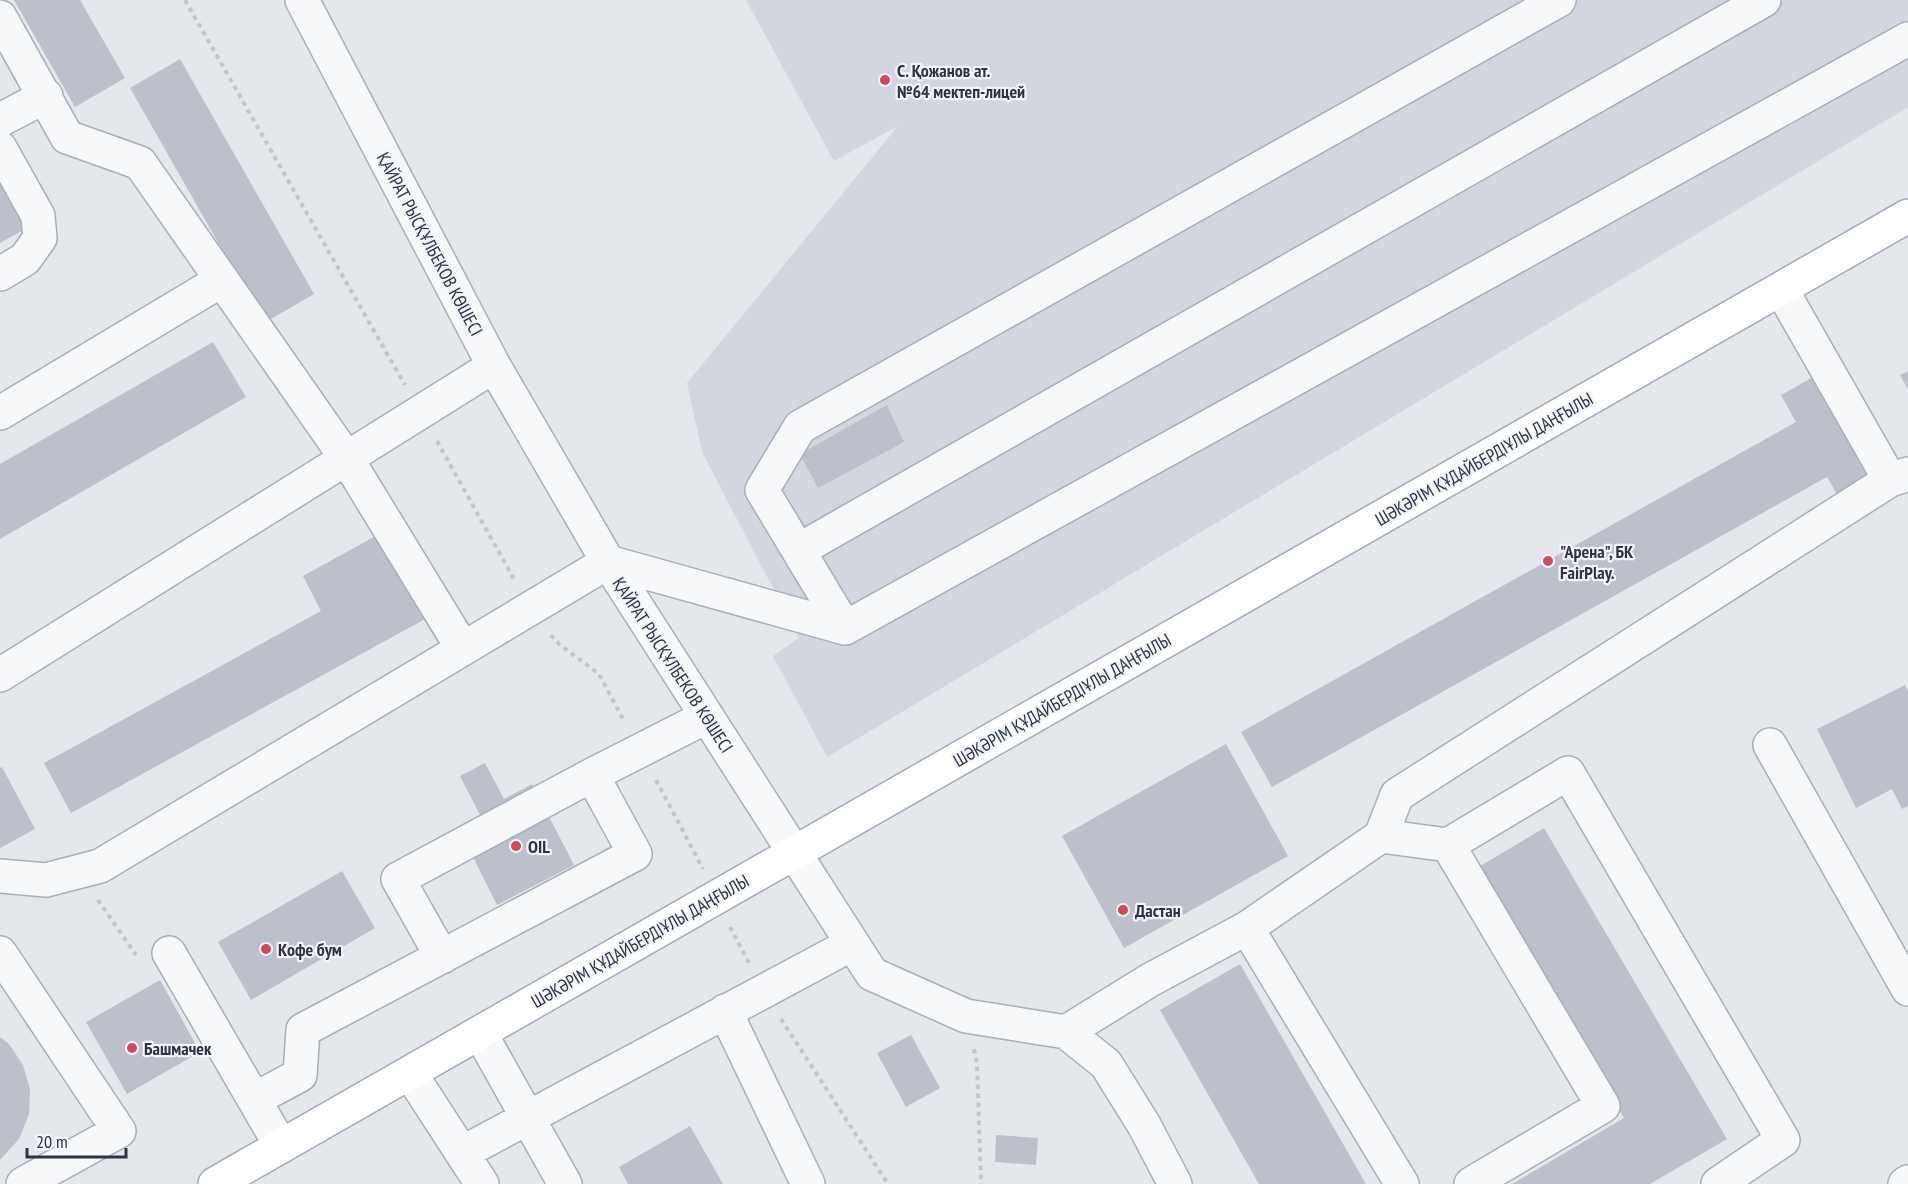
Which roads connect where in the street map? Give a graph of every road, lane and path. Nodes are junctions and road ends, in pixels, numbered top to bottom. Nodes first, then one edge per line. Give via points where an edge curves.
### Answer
1 (186, 0) edge
2 (302, 0) edge
3 (1559, 0) edge
4 (1764, 0) edge
5 (0, 17) edge
6 (1908, 39) edge
7 (46, 96) junction
8 (0, 120) edge
9 (0, 148) edge
10 (1908, 216) edge
11 (1908, 234) edge
12 (1864, 241) junction
13 (0, 274) edge
14 (222, 280) junction
15 (1781, 289) junction
16 (494, 366) junction
17 (421, 412) junction
18 (0, 413) edge
19 (347, 459) junction
20 (1899, 477) edge
21 (799, 550) junction
22 (608, 562) junction
23 (531, 609) junction
24 (845, 628) junction
25 (463, 649) junction
26 (0, 675) edge
27 (706, 717) junction
28 (1770, 745) dead end
29 (640, 751) junction
30 (592, 775) junction
31 (1381, 836) junction
32 (1448, 845) junction
33 (795, 852) junction
34 (79, 873) junction
35 (0, 876) edge
36 (715, 898) junction
37 (1247, 928) junction
38 (852, 944) junction
39 (0, 953) edge
40 (169, 953) joint
41 (442, 957) junction
42 (1908, 989) edge
43 (763, 991) junction
44 (725, 1011) junction
45 (966, 1016) junction
46 (1066, 1032) junction
47 (480, 1033) junction
48 (410, 1072) junction
49 (255, 1099) junction
50 (527, 1116) junction
51 (281, 1146) junction
52 (462, 1153) junction
53 (23, 1184) edge
54 (215, 1184) edge
55 (482, 1184) edge
56 (565, 1184) edge
57 (808, 1184) edge
58 (888, 1184) edge
59 (981, 1184) edge
60 (1175, 1184) edge
61 (1402, 1184) edge
62 (1471, 1184) edge
63 (1718, 1184) edge

1 - 17 path
2 - 16 street, ҚАЙРАТ РЫСҚҰЛБЕКОВ КӨШЕСІ
3 - 21 street via 800,428 762,490
4 - 21 street
5 - 7 street
6 - 24 street
7 - 8 street
7 - 14 street via 67,136 140,163
9 - 13 street via 38,216 40,238 25,260
10 - 12 main road, ШӘКӘРІМ ҚҰДАЙБЕРДІҰЛЫ ДАҢҒЫЛЫ
11 - 12 main road
12 - 15 main road, ШӘКӘРІМ ҚҰДАЙБЕРДІҰЛЫ ДАҢҒЫЛЫ
14 - 18 street
14 - 19 street
15 - 20 street
15 - 33 main road, ШӘКӘРІМ ҚҰДАЙБЕРДІҰЛЫ ДАҢҒЫЛЫ
16 - 17 street
16 - 22 street, ҚАЙРАТ РЫСҚҰЛБЕКОВ КӨШЕСІ
17 - 19 street
17 - 23 path
19 - 25 street
19 - 26 street
20 - 31 street via 1397,795
21 - 24 street
22 - 23 street
22 - 24 street
22 - 27 street, ҚАЙРАТ РЫСҚҰЛБЕКОВ КӨШЕСІ
23 - 25 street
23 - 29 path via 560,645 599,674
25 - 34 street via 100,866
27 - 29 street
27 - 33 street, ҚАЙРАТ РЫСҚҰЛБЕКОВ КӨШЕСІ
28 - 42 street
29 - 30 street
29 - 36 path
30 - 41 street via 635,854
30 - 41 street via 398,879
31 - 32 street
31 - 37 street
32 - 62 street via 1603,1106
32 - 63 street via 1568,773 1783,1140
33 - 36 main road, ШӘКӘРІМ ҚҰДАЙБЕРДІҰЛЫ ДАҢҒЫЛЫ
33 - 38 street, ҚАЙРАТ РЫСҚҰЛБЕКОВ КӨШЕСІ
34 - 35 street via 46,880
34 - 40 path via 142,964
36 - 43 path
36 - 47 main road, ШӘКӘРІМ ҚҰДАЙБЕРДІҰЛЫ ДАҢҒЫЛЫ
37 - 46 street via 1150,980
37 - 61 street
38 - 43 street
38 - 45 street, ҚАЙРАТ РЫСҚҰЛБЕКОВ КӨШЕСІ via 872,974
39 - 53 street via 119,1131
40 - 49 street
41 - 49 street via 303,1030 300,1075
43 - 44 street
43 - 58 path
44 - 50 street
44 - 57 street
45 - 46 street, ҚАЙРАТ РЫСҚҰЛБЕКОВ КӨШЕСІ
45 - 59 path via 977,1064
46 - 60 street, ҚАЙРАТ РЫСҚҰЛБЕКОВ КӨШЕСІ via 1106,1064
47 - 48 main road, ШӘКӘРІМ ҚҰДАЙБЕРДІҰЛЫ ДАҢҒЫЛЫ
47 - 50 street
48 - 51 main road, ШӘКӘРІМ ҚҰДАЙБЕРДІҰЛЫ ДАҢҒЫЛЫ
48 - 52 street
49 - 51 street
50 - 52 street
50 - 56 street
51 - 54 main road, ШӘКӘРІМ ҚҰДАЙБЕРДІҰЛЫ ДАҢҒЫЛЫ
52 - 55 street

